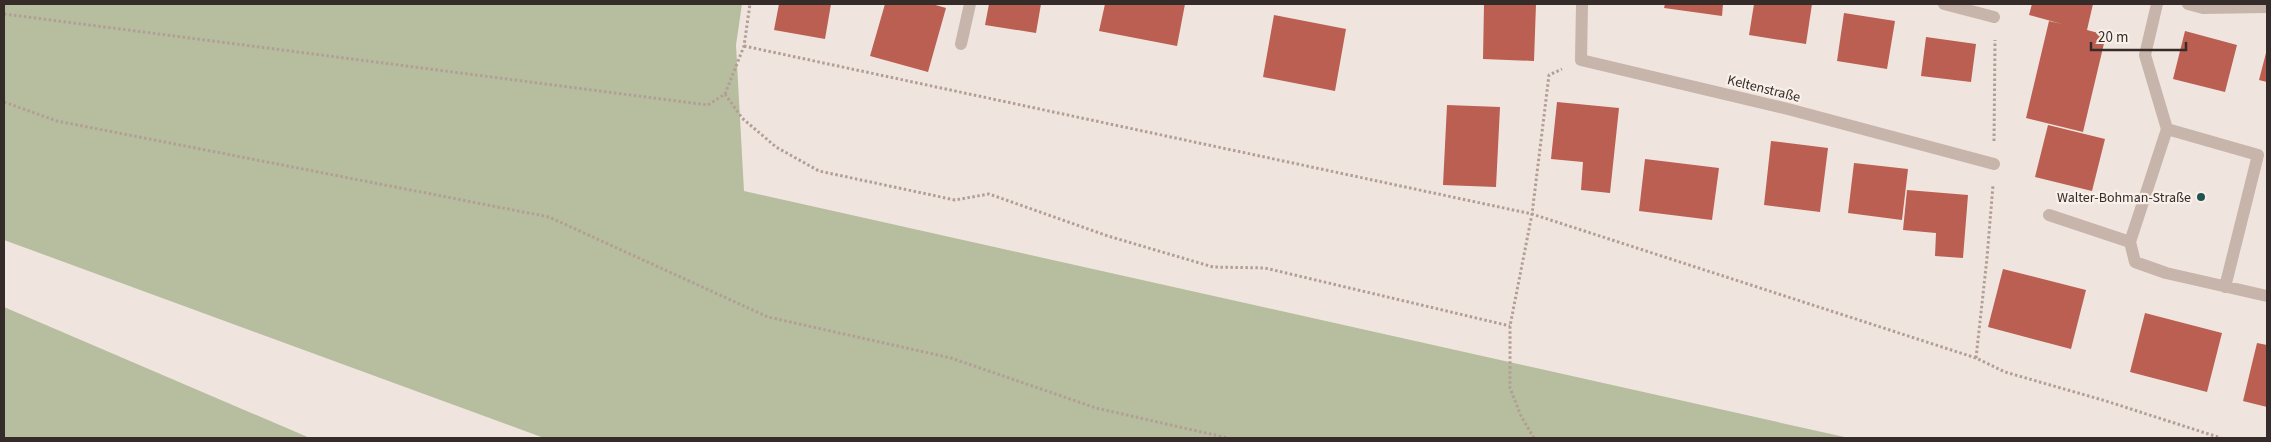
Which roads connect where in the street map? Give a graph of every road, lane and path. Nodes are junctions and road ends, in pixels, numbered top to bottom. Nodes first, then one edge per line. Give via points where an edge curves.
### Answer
1 (750, 4) edge
2 (970, 4) edge
3 (1582, 4) edge
4 (1944, 4) edge
5 (2157, 4) edge
6 (2188, 4) edge
7 (2267, 7) edge
8 (4, 14) edge
9 (1994, 17) dead end
10 (960, 44) dead end
11 (744, 46) junction
12 (1581, 60) junction
13 (724, 94) junction
14 (4, 102) edge
15 (2167, 129) junction
16 (1994, 164) dead end
17 (1532, 214) junction
18 (2049, 215) dead end
19 (2130, 242) junction
20 (2225, 287) junction
21 (2267, 296) edge
22 (1510, 326) junction
23 (1228, 438) edge
24 (1534, 438) edge
25 (2221, 438) edge

1 - 11 path
2 - 10 street
3 - 12 street
4 - 9 street
5 - 15 street via 2144,55
6 - 7 street via 2203,8
8 - 13 path via 708,105
11 - 13 path
11 - 17 path
12 - 16 street, Keltenstraße via 1788,109
12 - 17 path via 1549,75
13 - 22 path via 742,118 776,146 819,171 955,200 989,194 1108,236 1213,267 1265,268
14 - 23 path via 57,121 549,217 768,317 951,358 1096,408
15 - 19 street
15 - 20 street via 2258,154
17 - 22 path
17 - 25 path via 1976,358 2005,372
18 - 19 street
19 - 20 street via 2135,262
20 - 21 street
22 - 24 path via 1510,388

